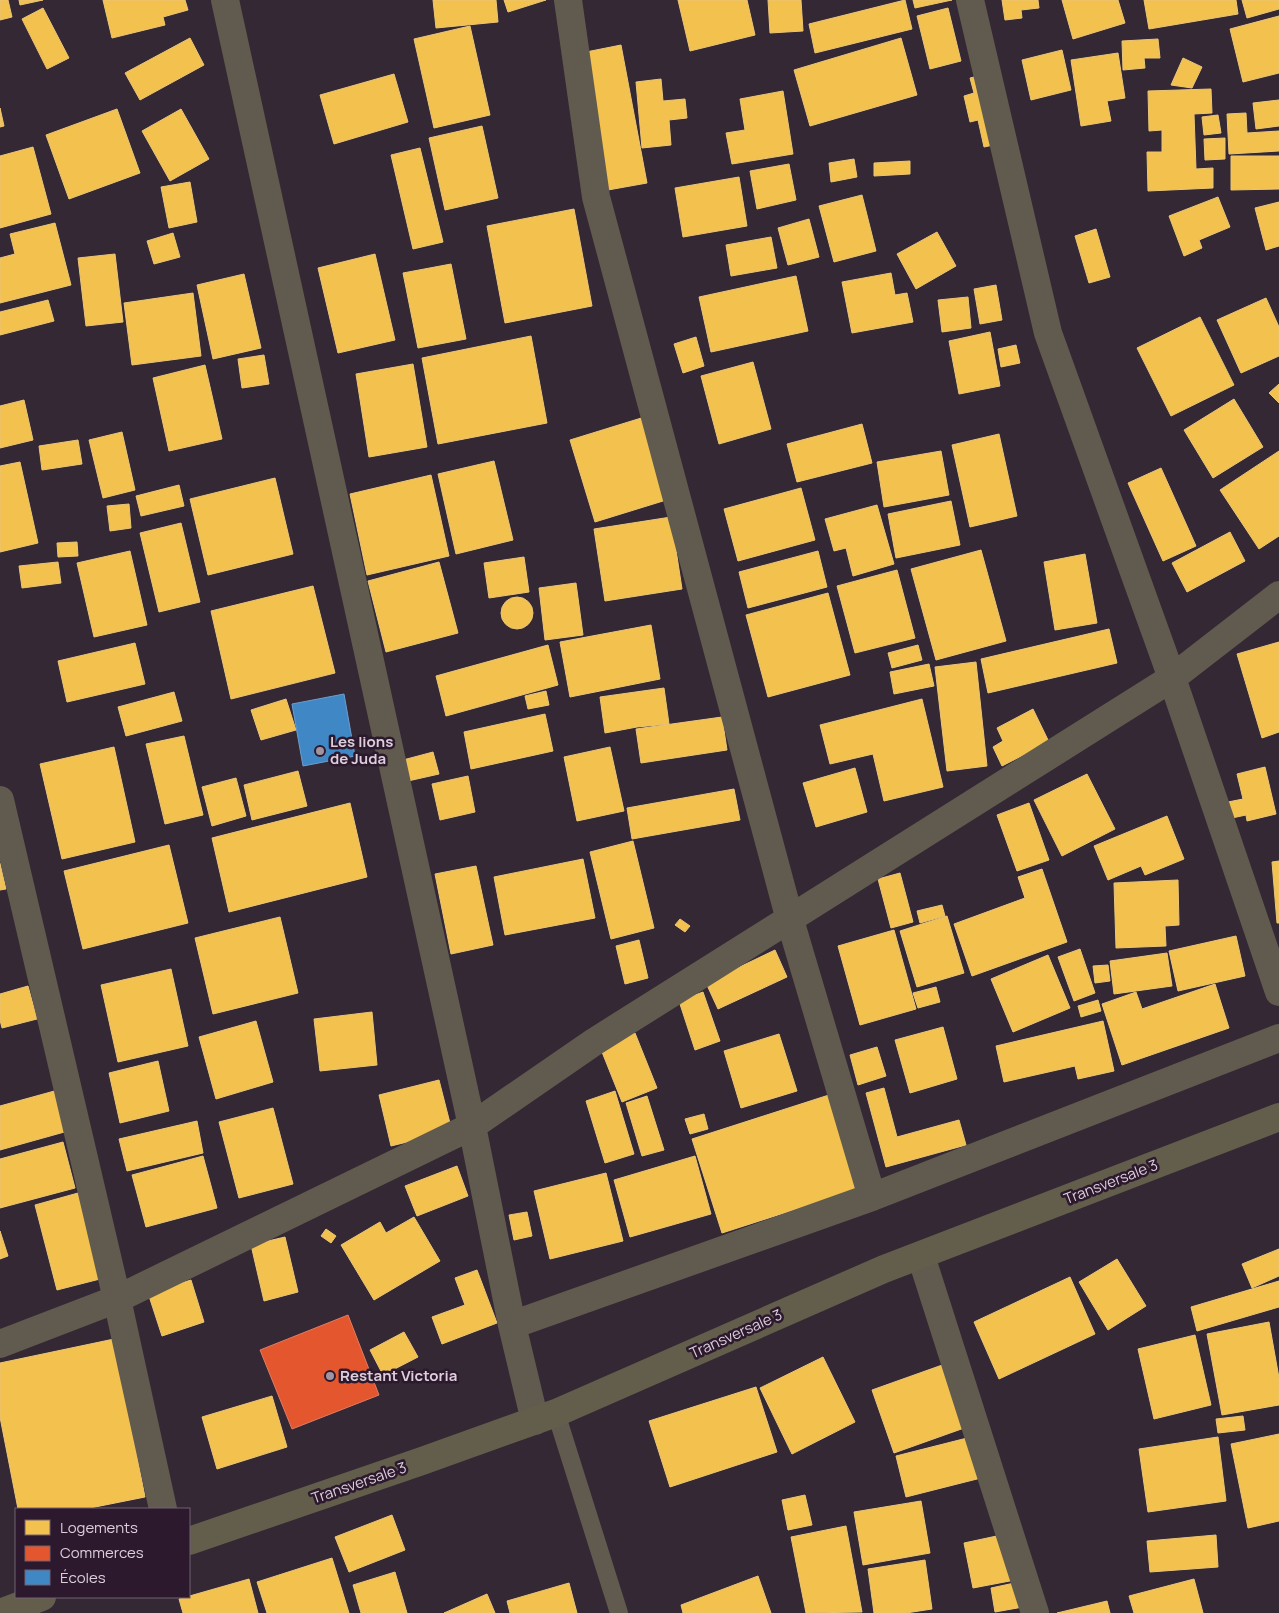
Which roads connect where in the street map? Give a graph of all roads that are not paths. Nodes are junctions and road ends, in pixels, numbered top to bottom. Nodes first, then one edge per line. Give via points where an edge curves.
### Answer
1 (225, 0) edge
2 (568, 0) edge
3 (970, 0) edge
4 (1279, 595) edge
5 (1172, 678) junction
6 (0, 800) edge
7 (790, 920) junction
8 (1279, 992) edge
9 (1279, 1038) edge
10 (1279, 1117) edge
11 (472, 1126) junction
12 (872, 1198) junction
13 (921, 1256) junction
14 (117, 1299) junction
15 (512, 1325) junction
16 (0, 1344) edge
17 (546, 1417) junction
18 (163, 1508) edge
19 (190, 1541) edge
20 (39, 1598) edge
21 (0, 1613) edge
22 (619, 1613) edge
23 (1035, 1613) edge

1 - 11 street
2 - 7 street via 596,197
3 - 5 street via 1048,333
4 - 5 street
5 - 7 street
5 - 8 street
6 - 14 street
7 - 11 street via 594,1042
7 - 12 street
9 - 12 street
10 - 13 main road, Transversale 3
11 - 14 street
11 - 15 street
12 - 15 street
13 - 17 main road, Transversale 3 via 884,1269
13 - 23 street
14 - 16 street
14 - 18 street
15 - 17 street
17 - 19 main road, Transversale 3
17 - 22 lane
20 - 21 main road

